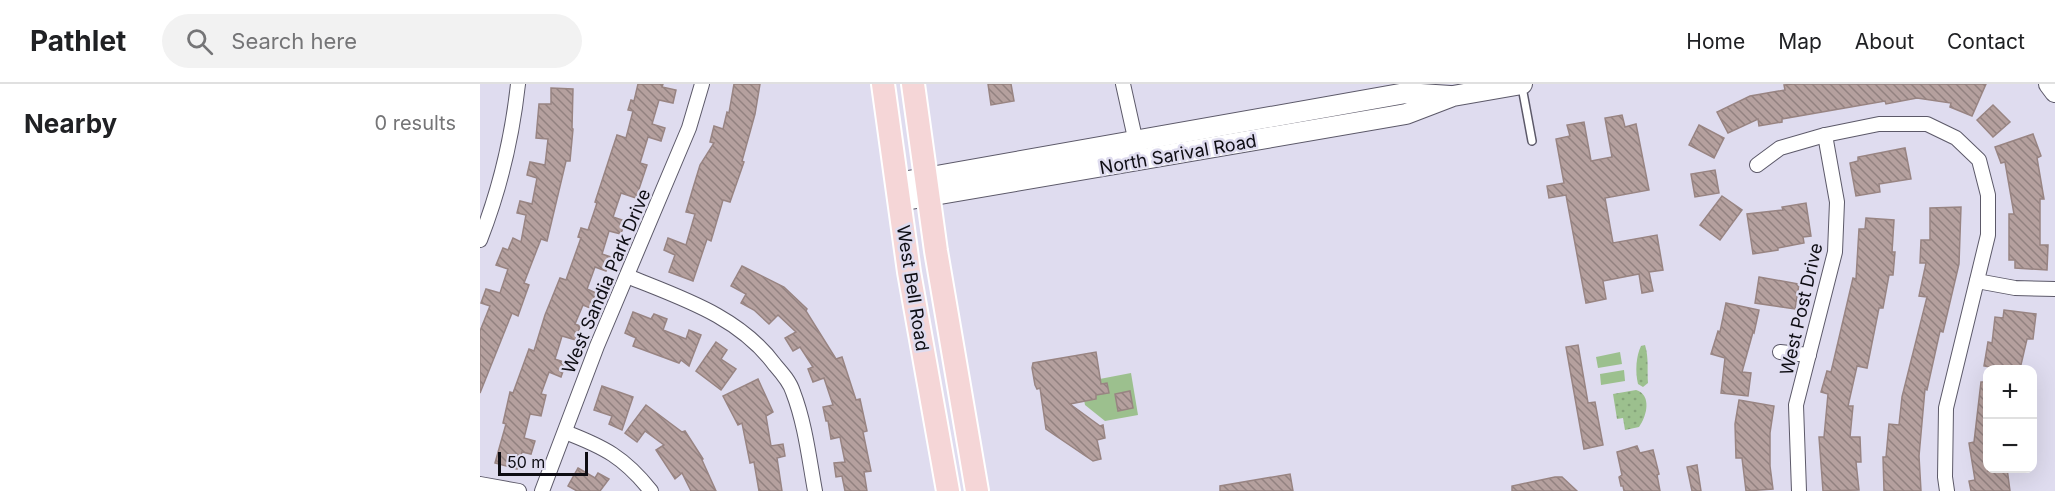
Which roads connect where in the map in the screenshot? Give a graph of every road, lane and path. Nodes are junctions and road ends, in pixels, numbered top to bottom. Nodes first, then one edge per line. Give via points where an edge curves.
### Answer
1 (518, 84) edge
2 (702, 84) edge
3 (883, 84) edge
4 (913, 84) edge
5 (1123, 84) edge
6 (1521, 84) edge
7 (2049, 84) edge
8 (2055, 92) edge
9 (1428, 95) edge
10 (1825, 135) junction
11 (1135, 140) junction
12 (1532, 141) dead end
13 (1140, 161) junction
14 (1756, 165) dead end
15 (927, 188) junction
16 (898, 192) junction
17 (480, 240) edge
18 (627, 276) junction
19 (1977, 281) junction
20 (2055, 289) edge
21 (1780, 352) dead end
22 (1809, 355) junction
23 (565, 432) junction
24 (480, 484) edge
25 (519, 491) edge
26 (542, 491) edge
27 (651, 491) edge
28 (815, 491) edge
29 (948, 491) edge
30 (976, 491) edge
31 (1799, 491) edge
32 (1947, 491) edge

1 - 17 street via 502,177
2 - 18 street, West Sandia Park Drive via 689,128
3 - 16 main road, West Bell Road
4 - 15 main road, West Bell Road
5 - 11 street
6 - 9 main road, North Sarival Road via 1453,96
6 - 12 lane
7 - 8 main road
9 - 11 main road, North Sarival Road via 1406,93
9 - 13 main road, North Sarival Road via 1406,114
10 - 14 street via 1780,148
10 - 19 street via 1879,124 1927,124 1956,138 1979,160 1988,195 1988,236
10 - 22 street, West Post Drive via 1837,202 1835,252
11 - 13 street
11 - 15 main road, North Sarival Road
13 - 15 main road, North Sarival Road
15 - 16 main road, North Sarival Road
15 - 30 main road, West Bell Road
16 - 29 main road, West Bell Road
18 - 23 street, West Sandia Park Drive
18 - 28 street via 708,309 763,348 793,389
19 - 20 street via 2015,288
19 - 32 street via 1946,408
21 - 22 street
22 - 31 street, West Post Drive via 1796,405
23 - 26 street, West Sandia Park Drive
23 - 27 street via 612,453
24 - 25 street

